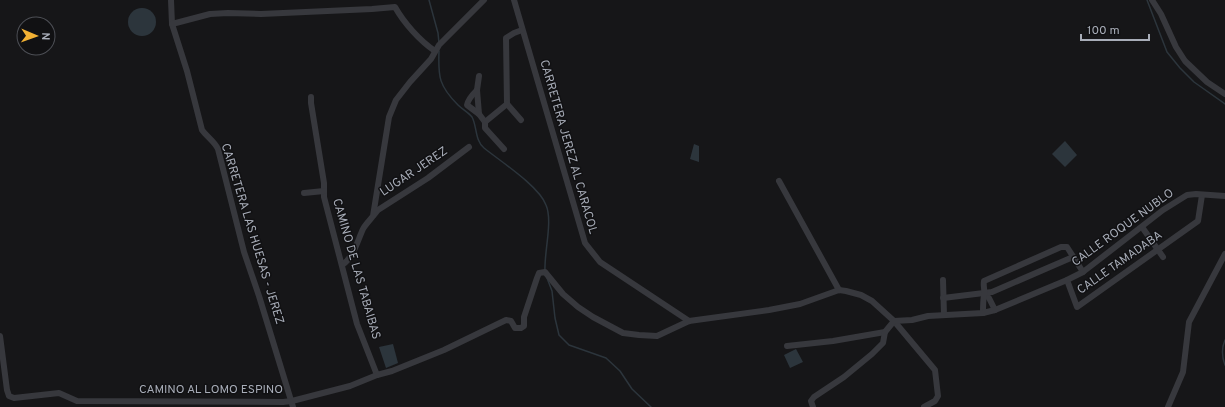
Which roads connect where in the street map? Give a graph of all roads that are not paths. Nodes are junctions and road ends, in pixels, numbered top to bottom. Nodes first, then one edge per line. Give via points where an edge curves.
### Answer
1 (171, 0) edge
2 (484, 0) edge
3 (514, 0) edge
4 (1152, 0) edge
5 (172, 24) junction
6 (522, 30) junction
7 (435, 51) junction
8 (479, 76) dead end
9 (477, 90) junction
10 (1225, 94) edge
11 (311, 97) dead end
12 (507, 104) junction
13 (479, 114) junction
14 (521, 120) dead end
15 (485, 122) junction
16 (469, 148) dead end
17 (504, 150) dead end
18 (779, 181) dead end
19 (324, 191) junction
20 (304, 193) dead end
21 (1202, 195) junction
22 (1225, 196) edge
23 (373, 216) junction
24 (1142, 227) junction
25 (1157, 249) junction
26 (1225, 254) edge
27 (1073, 257) junction
28 (1163, 257) dead end
29 (342, 265) junction
30 (1083, 272) junction
31 (943, 280) dead end
32 (1067, 280) junction
33 (839, 290) junction
34 (984, 294) junction
35 (943, 298) junction
36 (995, 310) junction
37 (983, 313) junction
38 (944, 315) junction
39 (689, 321) junction
40 (894, 321) junction
41 (885, 332) junction
42 (0, 336) edge
43 (788, 346) dead end
44 (377, 375) junction
45 (292, 404) edge
46 (812, 404) edge
47 (924, 407) edge
48 (1168, 407) edge

1 - 5 street, CARRETERA LAS HUESAS - JEREZ
2 - 7 street
3 - 6 street, CARRETERA JEREZ AL CARACOL
4 - 10 street via 1186,61 1207,82
5 - 7 street via 210,14 395,7 423,42
5 - 45 street, CARRETERA LAS HUESAS - JEREZ via 202,130 218,149 244,252
6 - 12 street via 506,38
6 - 39 street, CARRETERA JEREZ AL CARACOL via 585,243 600,262
7 - 23 street via 392,108
8 - 9 street
9 - 13 street
9 - 13 street via 467,105
11 - 19 street, CAMINO DE LAS TABAIBAS
12 - 14 street
12 - 15 street
13 - 15 street
15 - 17 street via 485,128
16 - 23 street, LUGAR JEREZ via 378,210
18 - 33 street
19 - 20 street, CAMINO DE LAS TABAIBAS
19 - 29 street, CAMINO DE LAS TABAIBAS
21 - 22 street, CALLE ROQUE NUBLO
21 - 24 street, CALLE ROQUE NUBLO via 1187,195
21 - 25 street, CALLE TAMADABA via 1198,221
23 - 29 street via 363,228 347,262
24 - 25 street
24 - 30 street, CALLE ROQUE NUBLO
25 - 28 street
25 - 32 street, CALLE TAMADABA via 1077,307
26 - 48 street via 1189,322 1183,372
27 - 30 street
27 - 34 street
27 - 34 street via 1067,247 1061,247 987,279 983,284
29 - 44 street, CAMINO DE LAS TABAIBAS via 358,324
30 - 32 street, CALLE ROQUE NUBLO
31 - 35 street
32 - 36 street, CALLE ROQUE NUBLO
33 - 39 street via 800,304
33 - 40 street via 846,290 872,301
34 - 35 street
34 - 36 street
34 - 37 street
35 - 38 street
36 - 37 street, CALLE ROQUE NUBLO
37 - 38 street, CALLE ROQUE NUBLO
38 - 40 street, CALLE ROQUE NUBLO
39 - 44 street, CAMINO AL LOMO ESPINO via 657,336 623,333 578,307 542,272 537,278 524,317 524,326 521,328 515,328 511,321 506,320 444,350
40 - 41 street
40 - 47 street via 935,370 938,396 935,401
41 - 43 street
41 - 46 street via 883,343 872,354 814,397
42 - 45 street, CAMINO AL LOMO ESPINO via 7,390 9,396 14,398 59,393 77,401
44 - 45 street, CAMINO AL LOMO ESPINO

